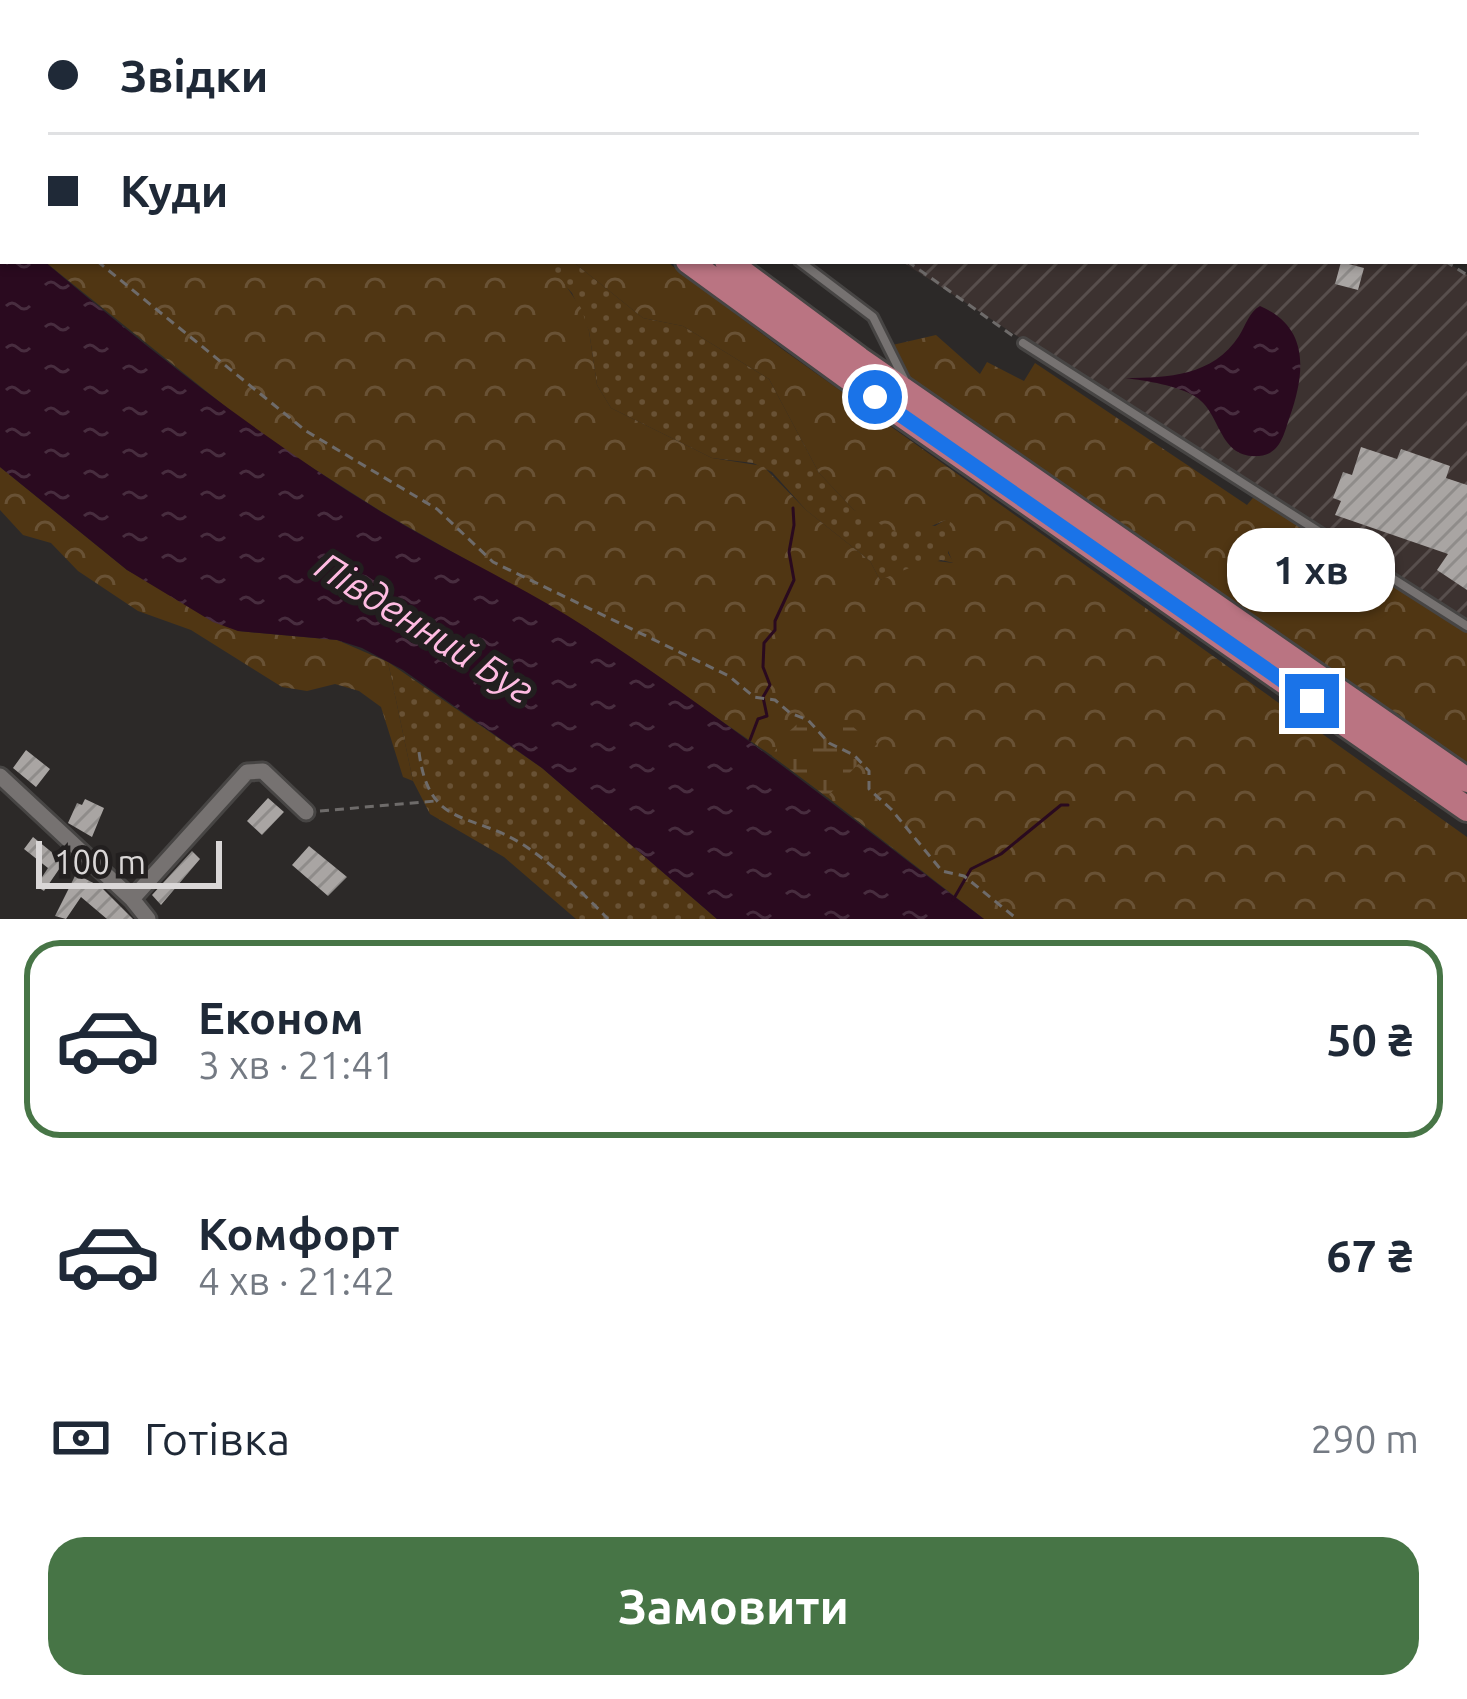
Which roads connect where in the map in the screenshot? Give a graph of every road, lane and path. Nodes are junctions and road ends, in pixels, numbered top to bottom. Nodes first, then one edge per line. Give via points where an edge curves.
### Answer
1 (101, 264) edge
2 (693, 264) edge
3 (729, 264) edge
4 (803, 264) edge
5 (911, 264) edge
6 (757, 299) junction
7 (1023, 343) joint
8 (913, 396) junction
9 (1467, 626) edge
10 (419, 752) dead end
11 (0, 776) edge
12 (1467, 780) edge
13 (435, 801) junction
14 (1467, 809) edge
15 (306, 812) joint
16 (132, 899) junction
17 (148, 919) edge
18 (608, 919) edge
19 (1017, 919) edge

1 - 19 path via 306,431 437,509 493,562 808,720 862,762 869,789 942,871 964,876
2 - 6 highway
3 - 6 highway
4 - 8 lane via 873,317
5 - 7 path
6 - 8 highway
6 - 14 highway
7 - 9 lane
8 - 12 highway
10 - 13 path
11 - 16 street
13 - 15 path
13 - 18 path via 522,844
15 - 16 street via 263,772 247,772
16 - 17 street

